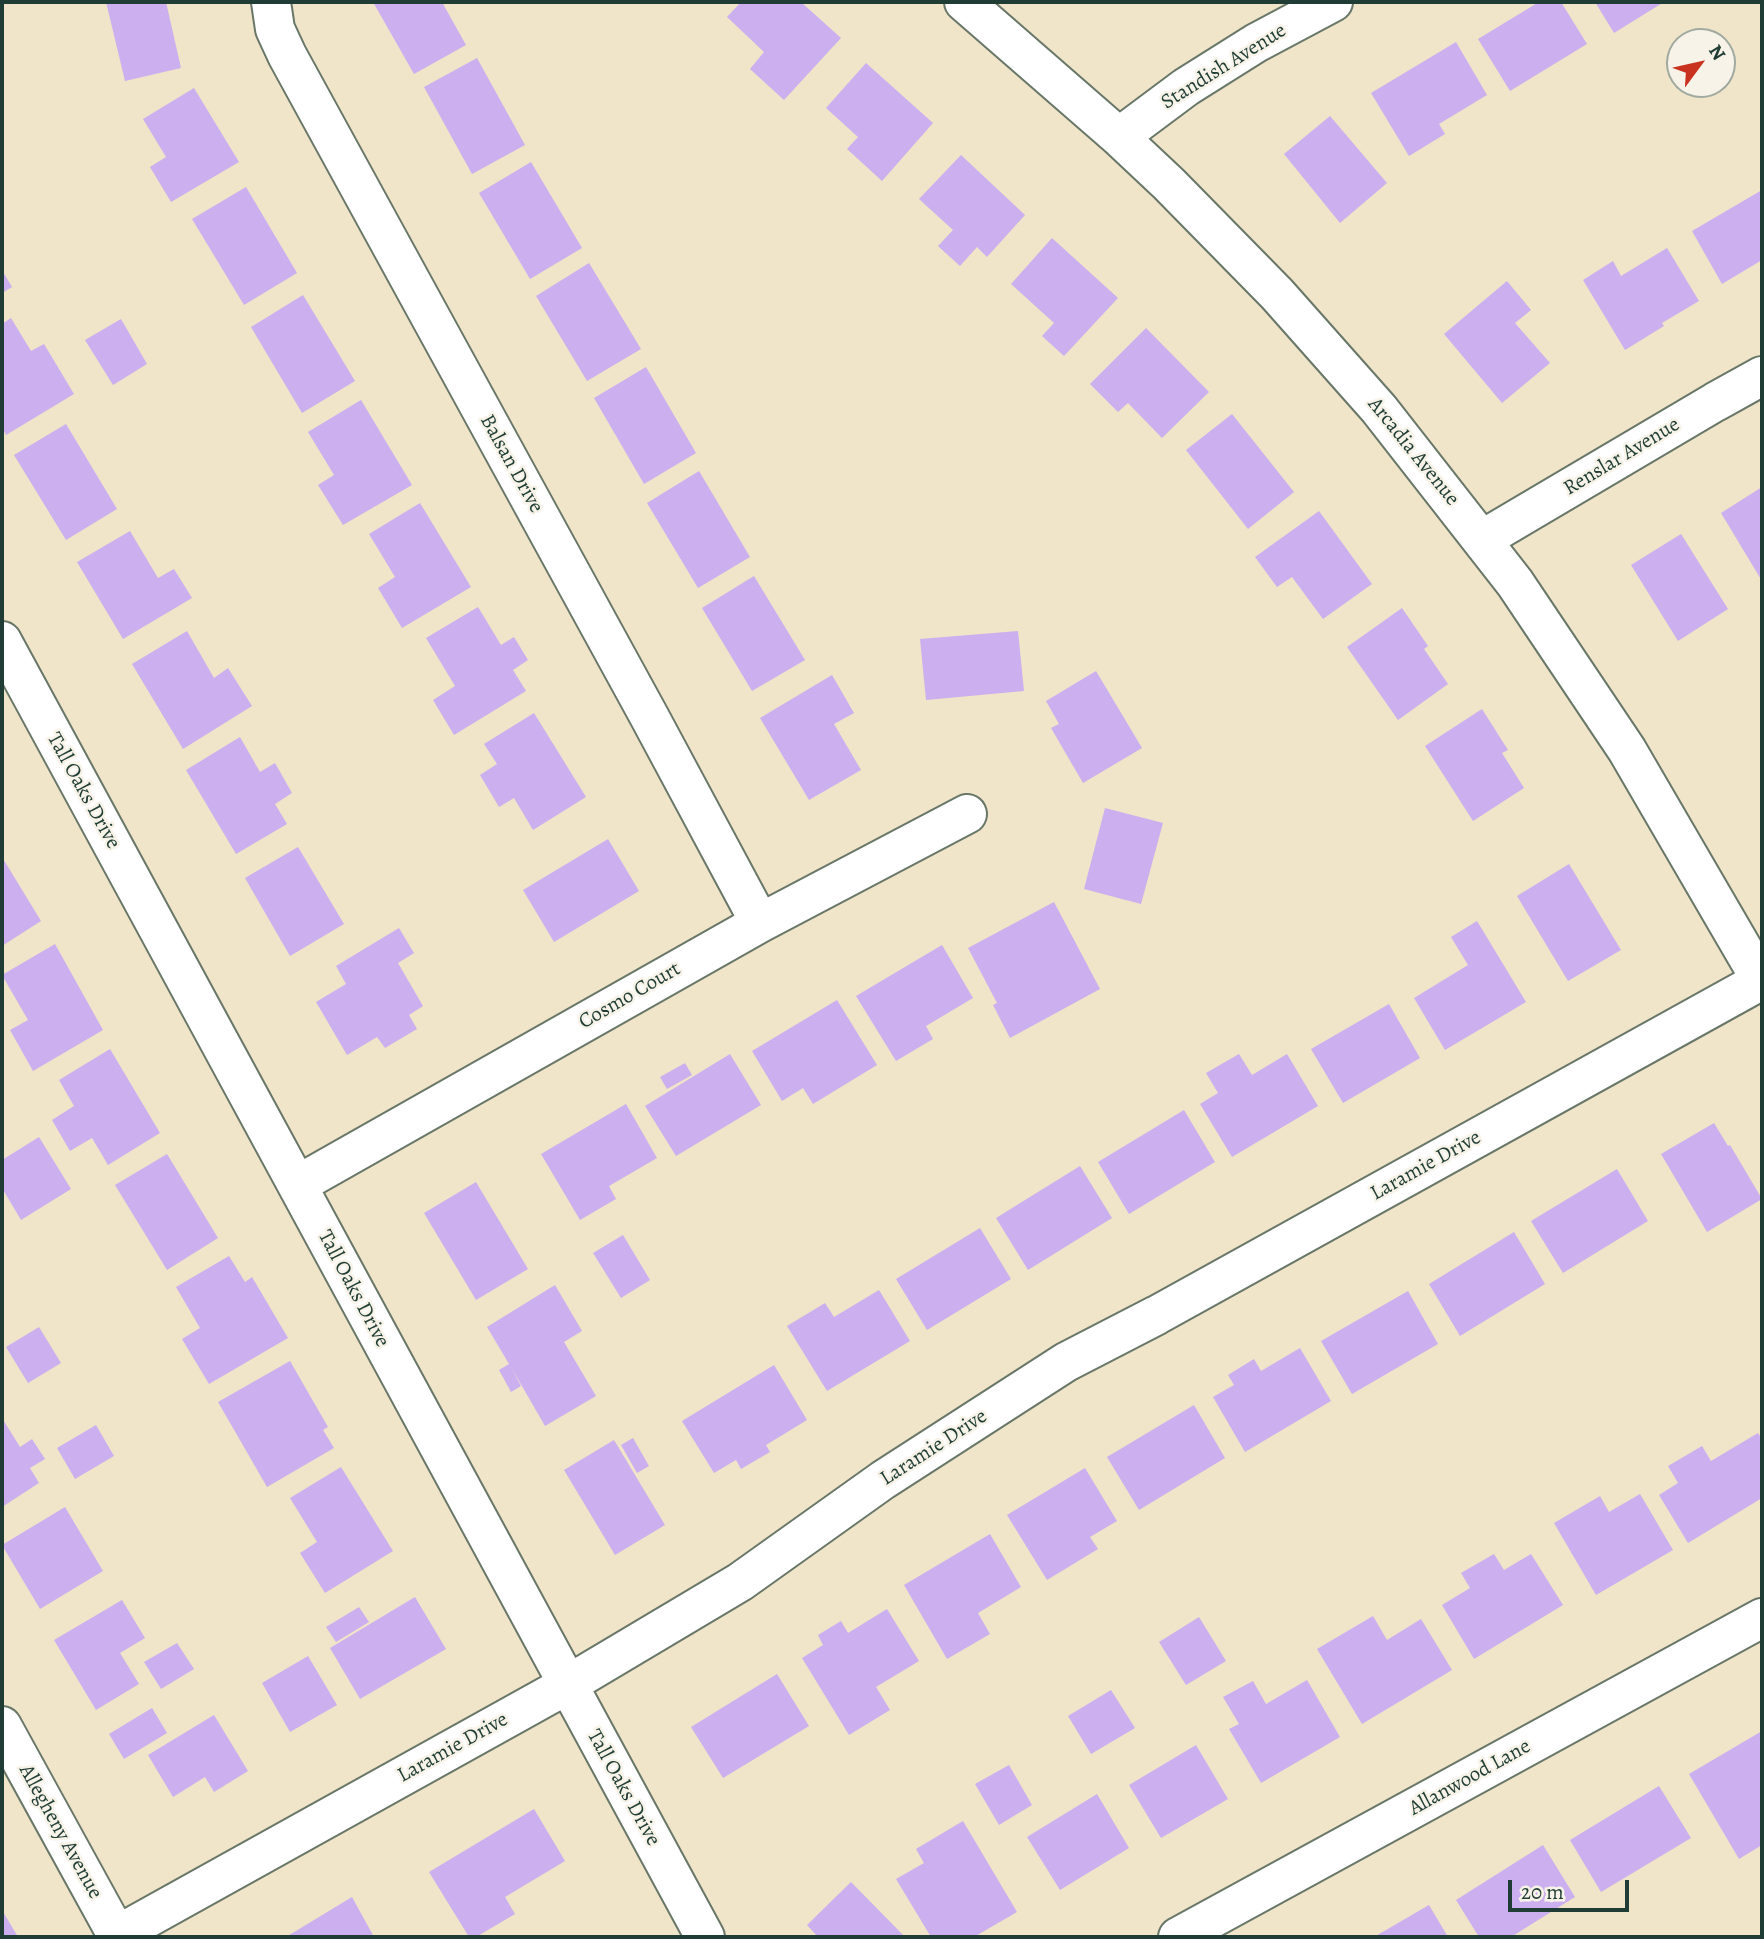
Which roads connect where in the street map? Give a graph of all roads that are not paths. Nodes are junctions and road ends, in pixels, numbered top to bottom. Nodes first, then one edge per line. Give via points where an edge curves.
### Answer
1 (271, 2) edge
2 (964, 2) edge
3 (1333, 2) edge
4 (1119, 137) junction
5 (1762, 376) edge
6 (1483, 539) junction
7 (2, 641) edge
8 (967, 814) dead end
9 (760, 923) junction
10 (1762, 981) edge
11 (297, 1185) junction
12 (1762, 1618) edge
13 (566, 1685) junction
14 (2, 1726) edge
15 (118, 1936) edge
16 (705, 1937) edge
17 (1178, 1937) edge

1 - 9 street, Balsan Drive via 275,29 287,55
2 - 4 street, Arcadia Avenue
3 - 4 street, Standish Avenue via 1186,87
4 - 6 street, Arcadia Avenue via 1277,294 1380,409
5 - 6 street, Renslar Avenue
6 - 10 street, Arcadia Avenue via 1627,750
7 - 11 street, Tall Oaks Drive
8 - 9 street, Cosmo Court
9 - 11 street, Cosmo Court
10 - 13 street, Laramie Drive via 1066,1362 883,1480 740,1582
11 - 13 street, Tall Oaks Drive
12 - 17 street, Allanwood Lane
13 - 15 street, Laramie Drive
13 - 16 street, Tall Oaks Drive
14 - 15 street, Allegheny Avenue

